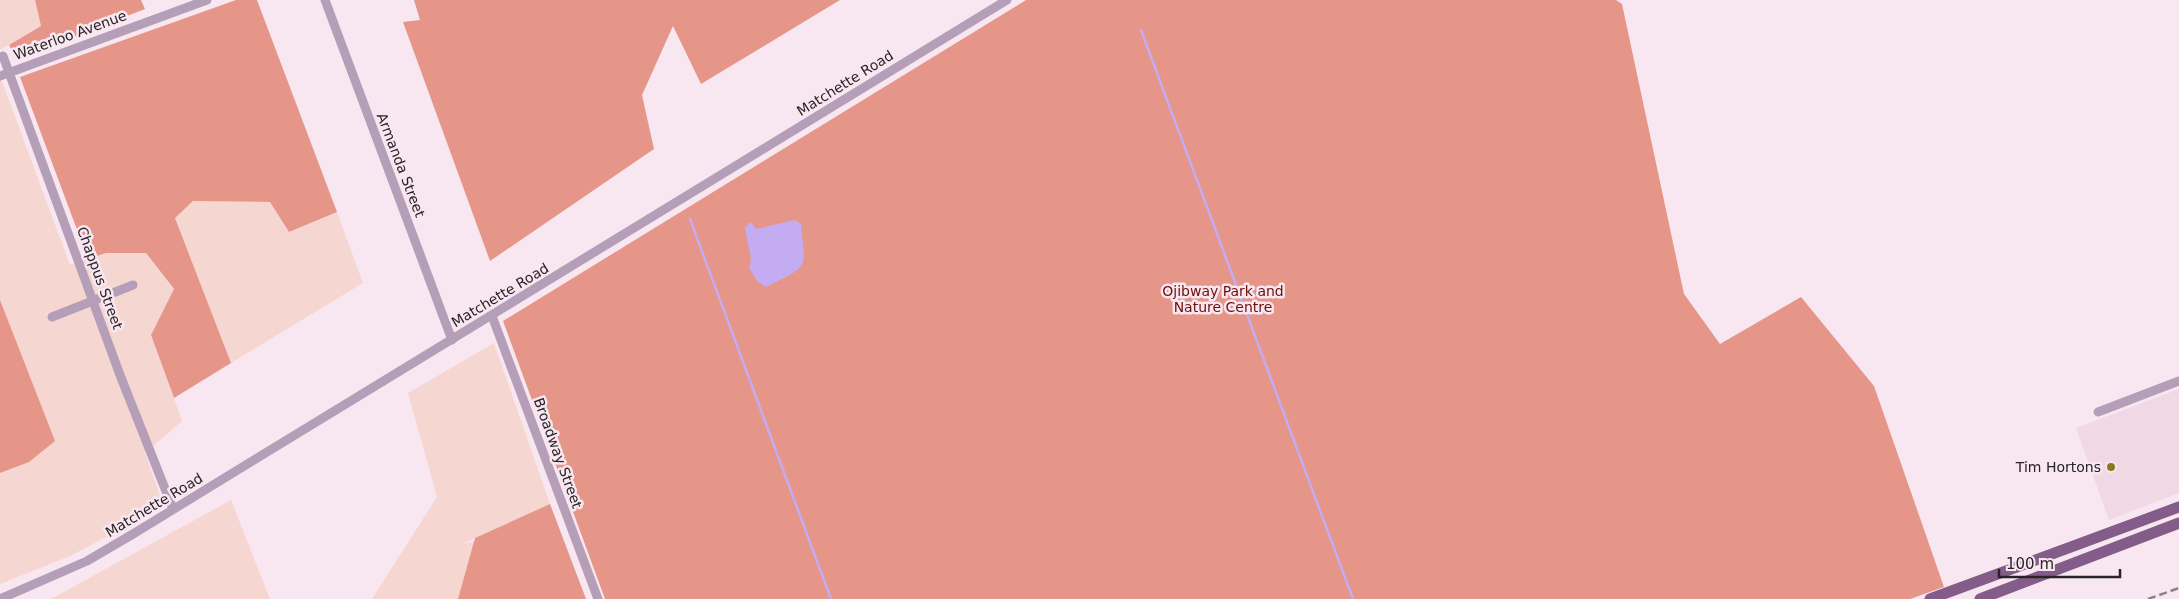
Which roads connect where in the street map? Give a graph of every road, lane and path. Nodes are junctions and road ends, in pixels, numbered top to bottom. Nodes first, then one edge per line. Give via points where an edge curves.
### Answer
1 (207, 0) edge
2 (325, 0) edge
3 (1007, 0) edge
4 (3, 56) dead end
5 (9, 73) junction
6 (0, 76) edge
7 (133, 285) dead end
8 (94, 301) junction
9 (492, 316) junction
10 (52, 317) dead end
11 (452, 340) junction
12 (2179, 381) edge
13 (2098, 412) dead end
14 (2179, 507) edge
15 (173, 509) junction
16 (2179, 523) edge
17 (0, 599) edge
18 (598, 599) edge
19 (1930, 599) edge
20 (1980, 599) edge

1 - 5 street, Waterloo Avenue
2 - 11 street, Armanda Street
3 - 9 street, Matchette Road
4 - 5 street, Chappus Street
5 - 6 street, Waterloo Avenue
5 - 8 street, Chappus Street
7 - 8 street
8 - 10 street
8 - 15 street, Chappus Street
9 - 11 street, Matchette Road
9 - 18 street, Broadway Street
11 - 15 street, Matchette Road
12 - 13 street
14 - 19 main road
15 - 17 street, Matchette Road via 87,560
16 - 20 main road

